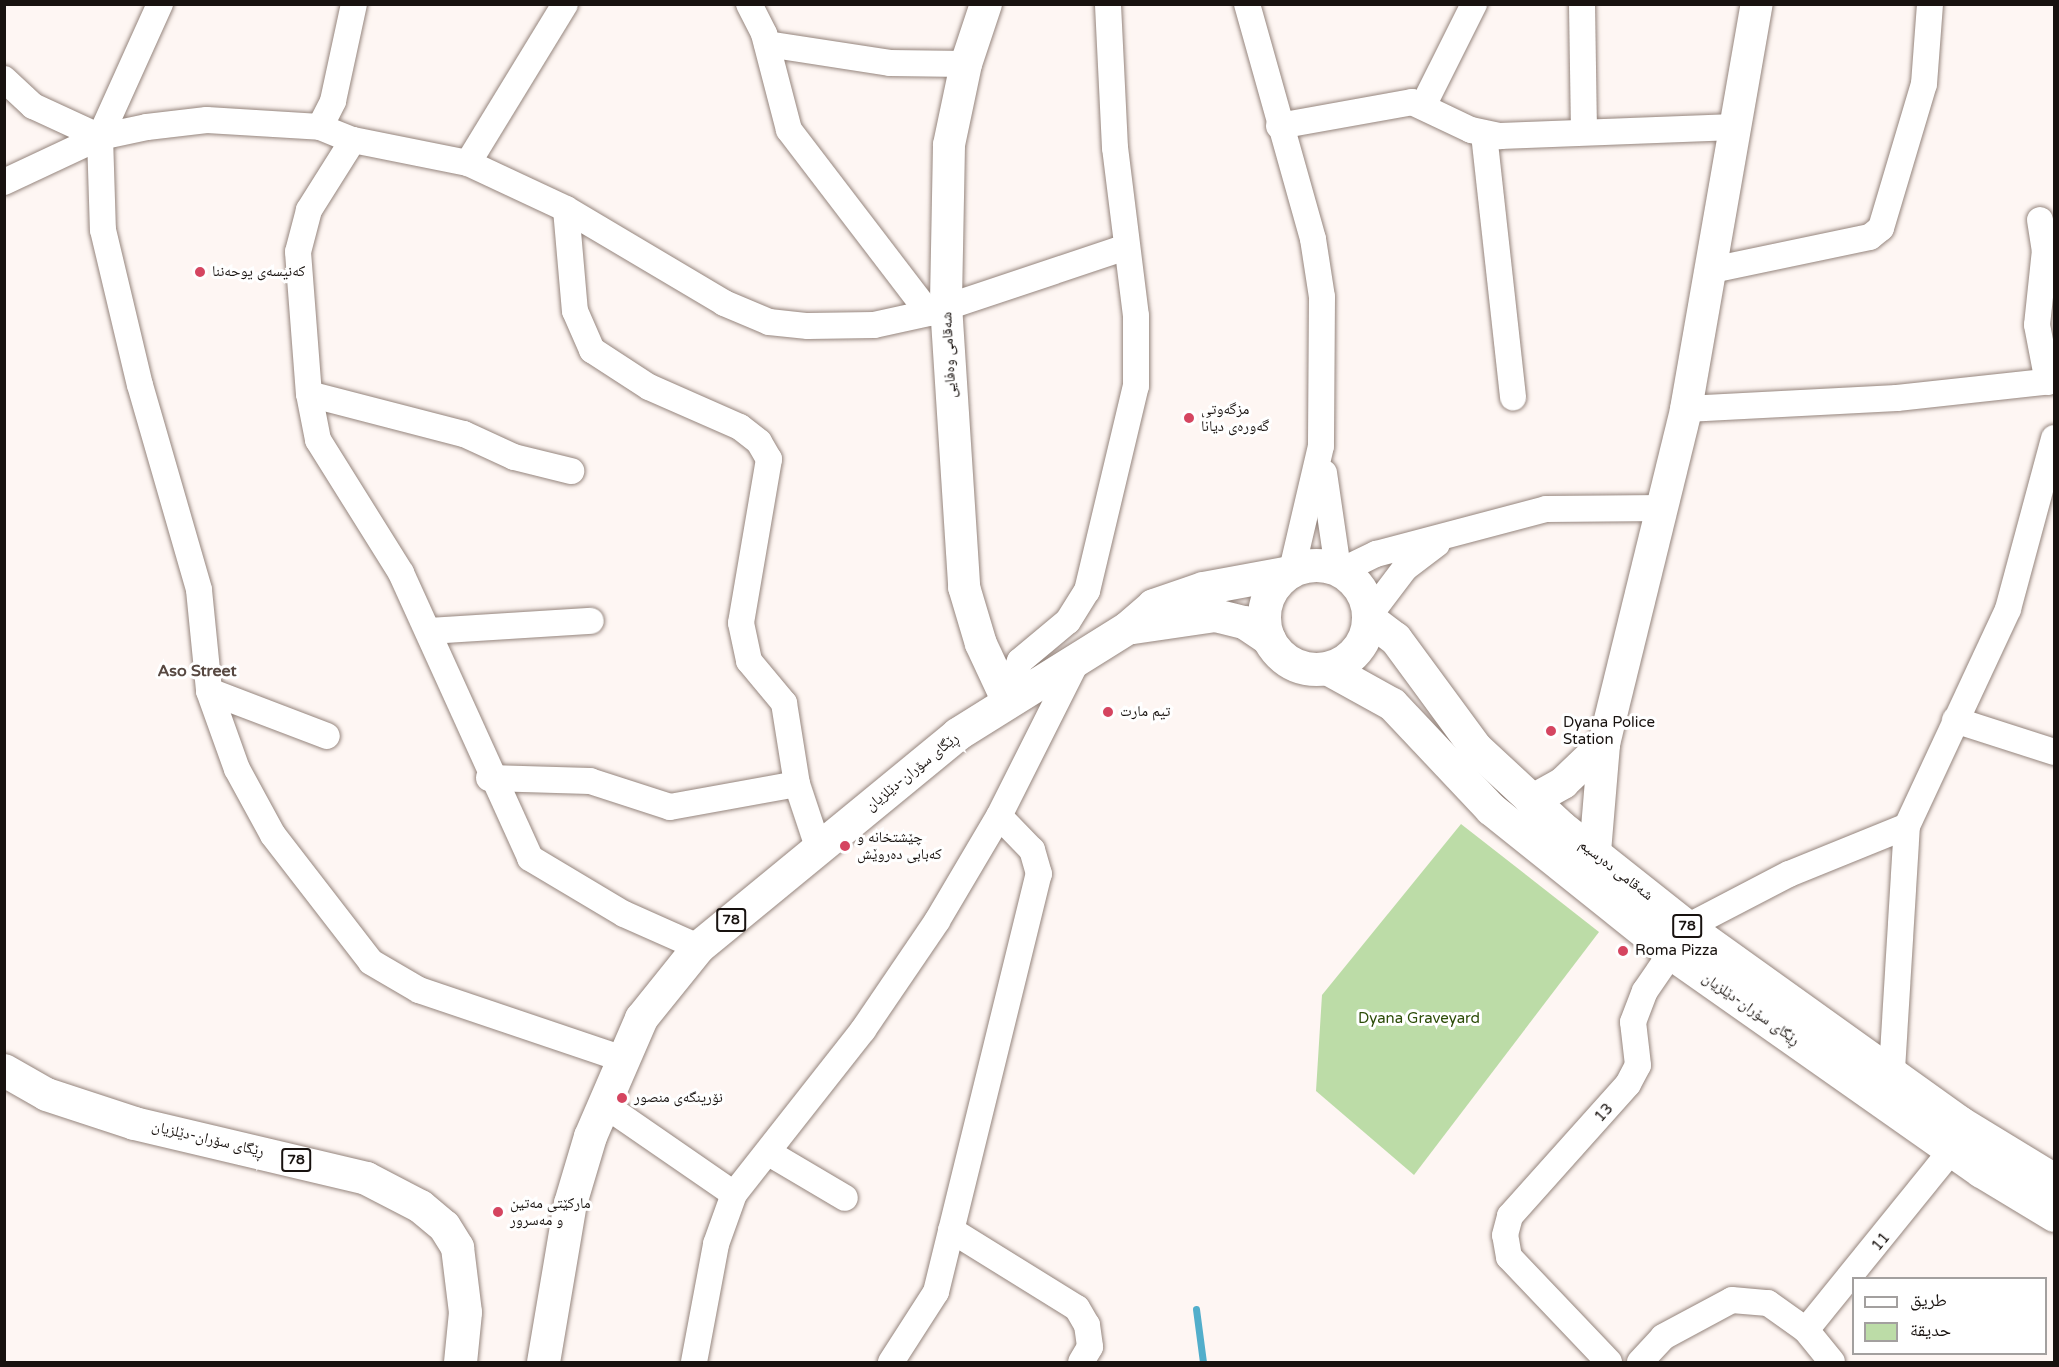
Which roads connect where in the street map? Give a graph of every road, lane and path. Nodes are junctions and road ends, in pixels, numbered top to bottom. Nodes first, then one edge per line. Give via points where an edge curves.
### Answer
1 (160, 4) edge
2 (354, 4) edge
3 (565, 4) edge
4 (986, 4) edge
5 (1108, 4) edge
6 (1247, 4) edge
7 (1474, 4) edge
8 (1582, 4) edge
9 (1757, 4) edge
10 (1930, 4) edge
11 (750, 5) edge
12 (767, 44) junction
13 (966, 64) junction
14 (4, 79) edge
15 (1424, 104) junction
16 (1279, 126) junction
17 (320, 127) junction
18 (1736, 127) junction
19 (1584, 131) junction
20 (1484, 134) junction
21 (100, 137) junction
22 (353, 140) junction
23 (468, 162) junction
24 (4, 182) edge
25 (566, 209) junction
26 (2040, 220) dead end
27 (1126, 247) junction
28 (1712, 270) junction
29 (937, 309) junction
30 (2051, 381) edge
31 (309, 394) junction
32 (1513, 397) dead end
33 (1686, 409) junction
34 (2055, 438) edge
35 (1321, 446) junction
36 (571, 471) dead end
37 (1664, 508) junction
38 (1453, 534) junction
39 (1339, 570) junction
40 (1291, 571) junction
41 (1368, 617) junction
42 (591, 621) dead end
43 (1128, 627) junction
44 (430, 631) junction
45 (1269, 639) junction
46 (1078, 660) junction
47 (1327, 668) junction
48 (209, 691) junction
49 (1013, 699) junction
50 (1955, 720) junction
51 (327, 736) dead end
52 (1604, 744) junction
53 (2055, 752) edge
54 (489, 778) junction
55 (797, 783) junction
56 (1531, 801) junction
57 (999, 816) junction
58 (1907, 826) junction
59 (819, 850) junction
60 (1595, 852) junction
61 (1679, 940) junction
62 (698, 946) junction
63 (620, 1058) junction
64 (4, 1070) edge
65 (1892, 1071) junction
66 (602, 1103) junction
67 (1951, 1151) junction
68 (769, 1153) junction
69 (2055, 1180) edge
70 (734, 1194) junction
71 (845, 1198) dead end
72 (2055, 1215) edge
73 (951, 1230) junction
74 (1806, 1330) junction
75 (460, 1362) edge
76 (543, 1362) edge
77 (694, 1362) edge
78 (891, 1362) edge
79 (1081, 1362) edge
80 (1609, 1362) edge
81 (1640, 1362) edge
82 (1832, 1362) edge

1 - 21 street
2 - 17 street via 333,100
3 - 23 street
4 - 13 street, شەقامی وەفایی
5 - 27 street
6 - 16 street
7 - 15 street
8 - 19 street
9 - 18 street
10 - 28 street via 1924,84 1881,228 1870,237
11 - 12 street
12 - 13 street via 890,63
12 - 29 street via 789,130
13 - 29 street, شەقامی وەفایی via 946,187
14 - 21 street via 33,106
15 - 16 street via 1399,102
15 - 20 street
16 - 35 street via 1318,268 1324,327
17 - 21 street via 207,120
17 - 22 street
18 - 19 street
18 - 28 street
19 - 20 street
20 - 32 street
21 - 24 street
21 - 48 street via 103,230 140,385 199,590
22 - 23 street
22 - 31 street via 309,210 298,252
23 - 25 street
25 - 29 street via 724,303 769,322 874,325
25 - 55 street via 575,311 592,350 649,387 740,427 759,442 769,459 741,623 749,661 784,703
26 - 30 street via 2045,250 2037,325
27 - 29 street
27 - 49 street via 1137,327 1136,386 1094,574 1068,621 1020,661 1014,676
28 - 33 street
29 - 49 street, شەقامی وەفایی via 964,587 981,644
30 - 33 street via 1897,398
31 - 36 street via 464,434 514,457
31 - 44 street via 318,440 372,524
33 - 37 street
34 - 50 street via 2008,609
35 - 39 street
35 - 40 street
37 - 38 street via 1546,509
37 - 52 street
38 - 39 street via 1376,554
38 - 41 street via 1405,568
39 - 40 main road via 1310,565
39 - 41 main road via 1361,590
40 - 43 main road, ڕێگای سۆران-دێلزیان via 1171,597
40 - 45 main road via 1267,602
41 - 47 main road via 1356,651
41 - 56 main road, شەقامی دەرسیم / 78 via 1395,638 1446,714
42 - 44 street
43 - 45 main road, ڕێگای سۆران-دێلزیان via 1215,615 1244,622
43 - 46 main road, ڕێگای سۆران-دێلزیان / 78
44 - 54 street
45 - 47 main road via 1287,660
46 - 49 main road, ڕێگای سۆران-دێلزیان / 78
46 - 57 street
47 - 61 main road, ڕێگای سۆران-دێلزیان / 78 via 1392,704 1505,822
48 - 51 street
48 - 63 street via 237,769 273,835 371,962 419,990
49 - 59 main road, ڕێگای سۆران-دێلزیان / 78 via 918,765
50 - 53 street
50 - 58 street
52 - 56 street via 1563,783
52 - 60 street
54 - 55 street via 590,781 670,807
54 - 62 street via 530,858 614,909
55 - 59 street
56 - 60 main road, شەقامی دەرسیم / 78
57 - 68 street via 875,1012
57 - 73 street via 1032,850 1039,874
58 - 61 street via 1789,874
58 - 65 street
59 - 62 main road, ڕێگای سۆران-دێلزیان / 78
60 - 61 main road, شەقامی دەرسیم / 78
61 - 65 main road, شەقامی دەرسیم / 78
61 - 67 main road, ڕێگای سۆران-دێلزیان / 78
61 - 80 street, 13 via 1645,991 1634,1022 1638,1065 1628,1084 1510,1216 1509,1257
62 - 63 main road, ڕێگای سۆران-دێلزیان / 78 via 654,999
63 - 66 main road, ڕێگای سۆران-دێلزیان / 78
64 - 75 main road, ڕێگای سۆران-دێلزیان / 78 via 46,1094 134,1123 366,1178 420,1206 444,1226 457,1247 465,1312
65 - 69 main road, شەقامی دەرسیم / 78 via 1976,1134
66 - 70 street
66 - 76 main road, ڕێگای سۆران-دێلزیان / 78 via 570,1203
67 - 72 main road, ڕێگای سۆران-دێلزیان / 78
67 - 74 street, 11
68 - 70 street
68 - 71 street
70 - 77 street via 716,1244
73 - 78 street via 936,1292
73 - 79 street via 1077,1308 1087,1324 1090,1347
74 - 81 street via 1768,1303 1732,1300 1664,1338
74 - 82 street

